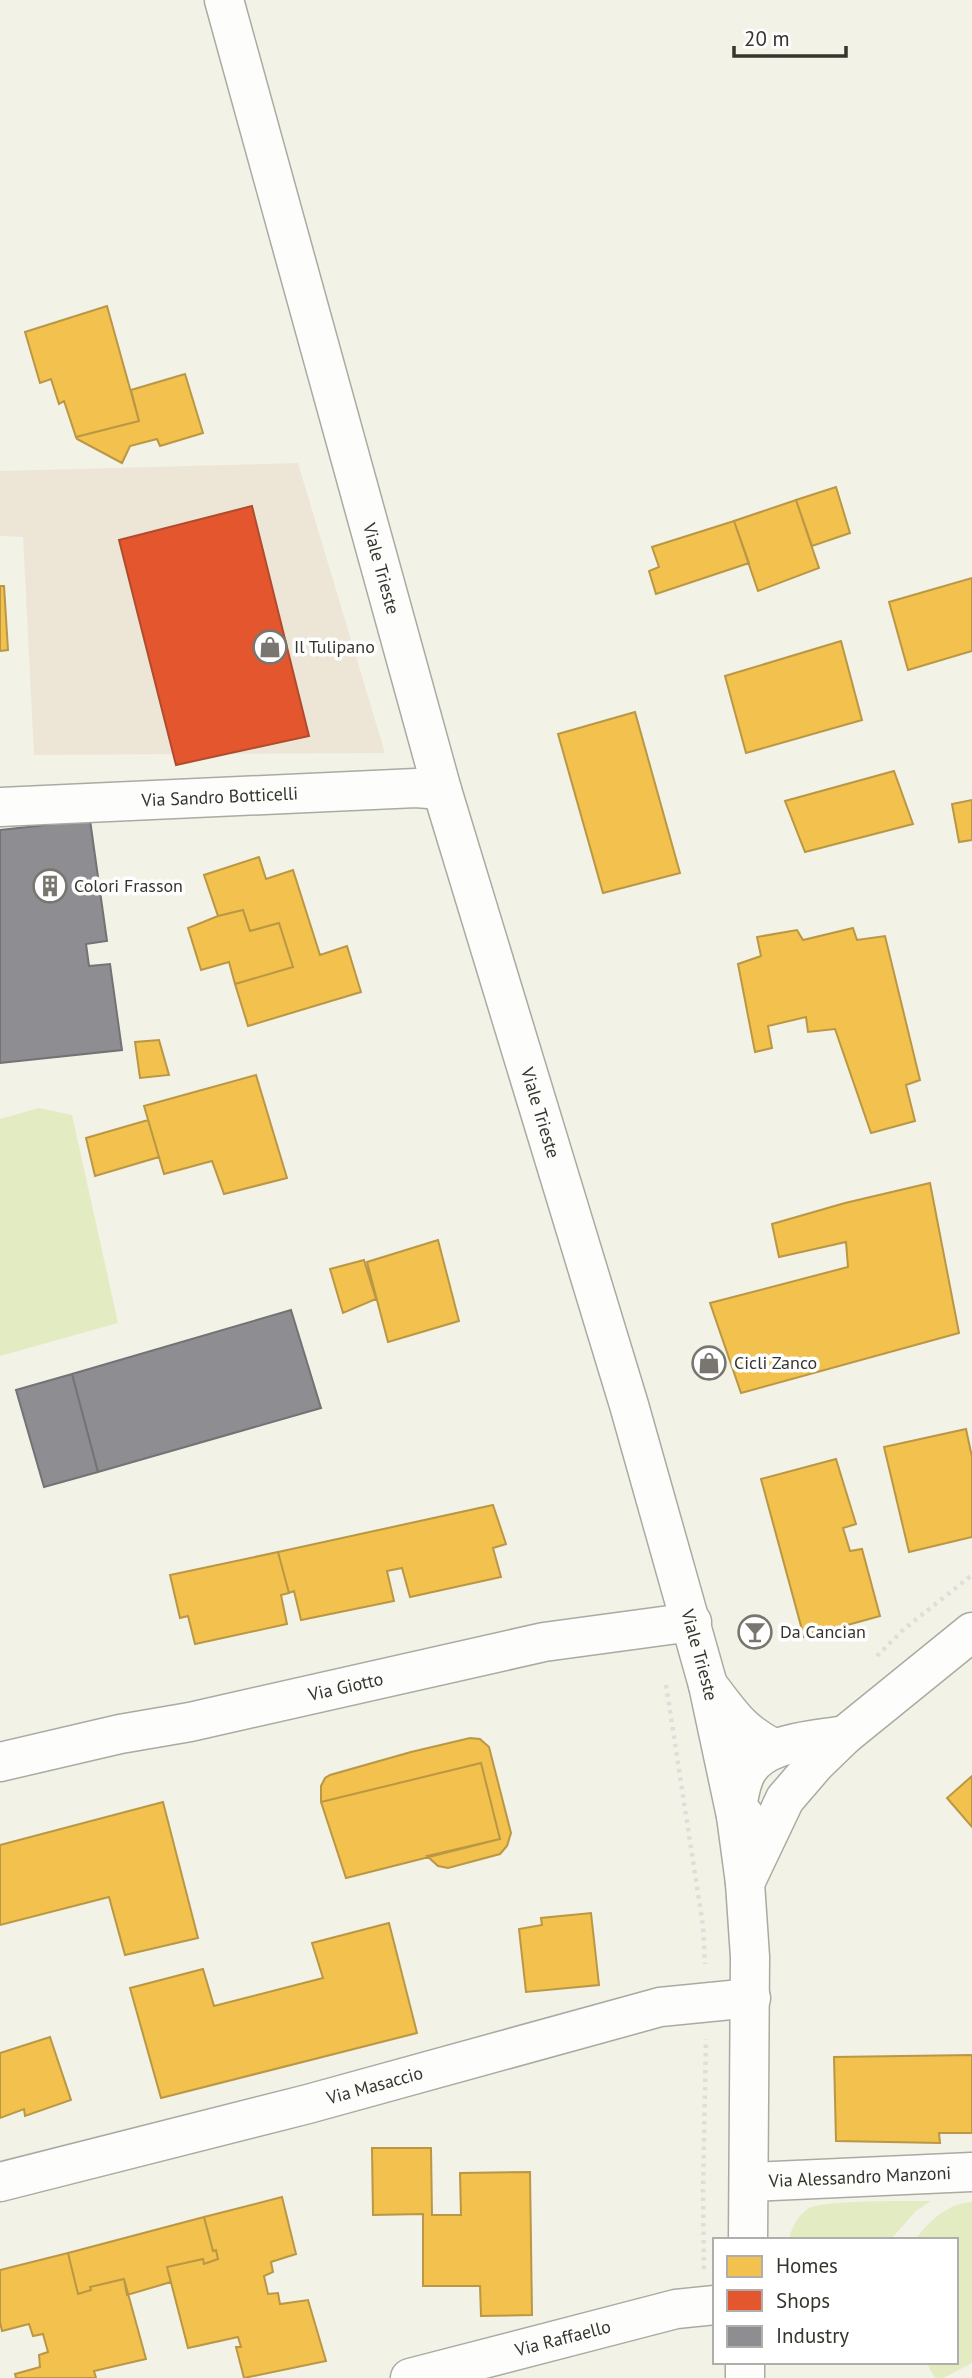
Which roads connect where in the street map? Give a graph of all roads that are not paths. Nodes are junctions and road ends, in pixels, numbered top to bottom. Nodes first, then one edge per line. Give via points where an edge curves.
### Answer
1 (224, 0) edge
2 (442, 790) junction
3 (0, 807) edge
4 (692, 1622) junction
5 (972, 1632) edge
6 (708, 1685) junction
7 (845, 1735) junction
8 (775, 1749) junction
9 (0, 1762) edge
10 (785, 1799) junction
11 (736, 1816) junction
12 (745, 1883) junction
13 (751, 1998) junction
14 (972, 2172) edge
15 (0, 2182) edge
16 (750, 2182) junction
17 (748, 2238) edge
18 (713, 2305) edge
19 (410, 2378) edge

1 - 2 street, Viale Trieste
2 - 3 street, Via Sandro Botticelli
2 - 4 street, Viale Trieste
4 - 6 street, Viale Trieste
4 - 9 street, Via Giotto via 544,1642
5 - 7 street
6 - 8 street via 751,1736
6 - 11 street, Viale Trieste
7 - 8 street
7 - 10 street
8 - 11 street via 754,1763 744,1777
10 - 11 street via 763,1811
10 - 12 street
11 - 12 street, Viale Trieste
12 - 13 street, Viale Trieste
13 - 15 street, Via Masaccio via 660,2007 308,2104
13 - 16 street, Viale Trieste
14 - 16 street, Via Alessandro Manzoni
16 - 17 street, Viale Trieste
18 - 19 street, Via Raffaello via 676,2309

